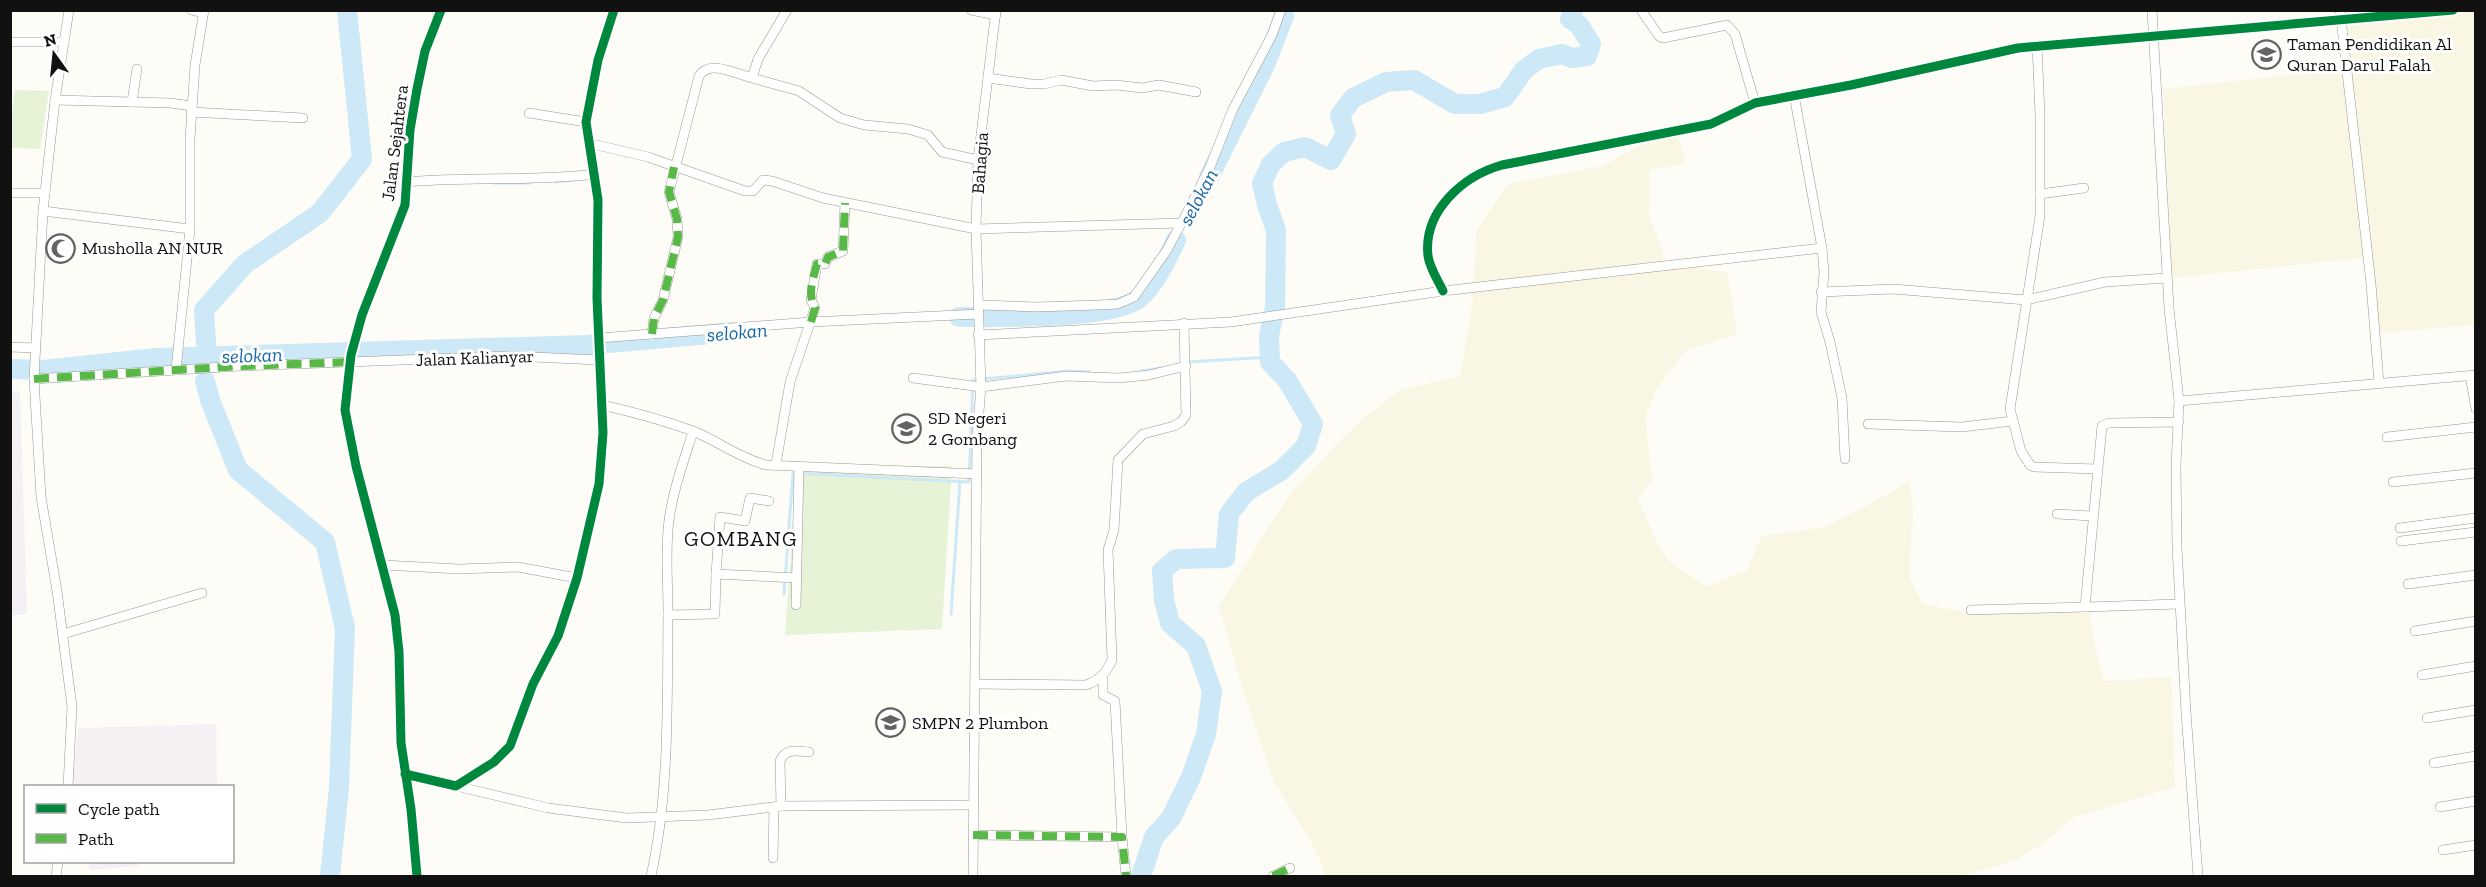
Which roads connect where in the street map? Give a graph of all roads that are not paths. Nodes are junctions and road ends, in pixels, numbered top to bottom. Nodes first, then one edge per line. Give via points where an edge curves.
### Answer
1 (69, 10) edge
2 (191, 10) edge
3 (441, 10) edge
4 (614, 10) edge
5 (787, 10) edge
6 (972, 10) edge
7 (1281, 10) edge
8 (1641, 10) edge
9 (2152, 10) edge
10 (2340, 10) edge
11 (2453, 10) edge
12 (203, 12) edge
13 (996, 13) edge
14 (2341, 21) junction
15 (2154, 36) junction
16 (10, 42) edge
17 (64, 42) junction
18 (2037, 45) junction
19 (137, 69) dead end
20 (752, 78) junction
21 (988, 78) junction
22 (1196, 92) dead end
23 (1794, 95) junction
24 (55, 100) junction
25 (132, 102) junction
26 (1755, 103) junction
27 (192, 109) junction
28 (529, 113) dead end
29 (303, 118) dead end
30 (586, 122) junction
31 (588, 143) junction
32 (978, 160) junction
33 (674, 167) junction
34 (595, 174) junction
35 (407, 182) junction
36 (2084, 188) dead end
37 (10, 193) edge
38 (45, 193) junction
39 (2040, 194) junction
40 (845, 203) junction
41 (43, 211) junction
42 (1181, 223) junction
43 (190, 229) junction
44 (976, 229) junction
45 (1822, 248) junction
46 (2167, 278) junction
47 (1443, 291) junction
48 (1821, 292) junction
49 (2026, 300) junction
50 (979, 315) junction
51 (811, 323) junction
52 (1184, 323) junction
53 (652, 334) junction
54 (978, 335) junction
55 (599, 342) junction
56 (10, 346) edge
57 (35, 352) junction
58 (352, 354) junction
59 (599, 360) junction
60 (1186, 362) junction
61 (176, 370) junction
62 (2473, 376) edge
63 (34, 377) junction
64 (914, 378) dead end
65 (2379, 383) junction
66 (980, 387) junction
67 (2179, 401) junction
68 (602, 405) junction
69 (2475, 409) edge
70 (2013, 421) junction
71 (2179, 422) junction
72 (1868, 424) dead end
73 (2475, 427) edge
74 (693, 432) junction
75 (2387, 437) dead end
76 (1845, 459) dead end
77 (776, 464) junction
78 (799, 467) junction
79 (2097, 469) junction
80 (2475, 473) edge
81 (976, 474) junction
82 (2393, 482) dead end
83 (769, 501) dead end
84 (2057, 514) dead end
85 (2092, 516) junction
86 (2475, 518) edge
87 (2448, 522) junction
88 (2400, 528) dead end
89 (2475, 532) edge
90 (2449, 535) junction
91 (2401, 541) dead end
92 (383, 565) junction
93 (716, 574) junction
94 (2475, 575) edge
95 (577, 578) junction
96 (794, 578) junction
97 (2408, 584) dead end
98 (202, 593) dead end
99 (2179, 604) junction
100 (796, 605) dead end
101 (2085, 608) junction
102 (1971, 610) dead end
103 (668, 615) junction
104 (2475, 621) edge
105 (2415, 631) dead end
106 (63, 634) junction
107 (2475, 666) edge
108 (2422, 675) dead end
109 (1102, 676) junction
110 (975, 684) junction
111 (2475, 711) edge
112 (2427, 718) dead end
113 (809, 752) dead end
114 (2475, 756) edge
115 (2434, 763) dead end
116 (405, 774) junction
117 (68, 785) edge
118 (456, 786) junction
119 (2475, 801) edge
120 (973, 805) junction
121 (778, 807) junction
122 (2440, 807) dead end
123 (661, 818) junction
124 (973, 835) junction
125 (1122, 837) junction
126 (2475, 845) edge
127 (2443, 850) dead end
128 (773, 858) dead end
129 (1290, 868) dead end
130 (417, 876) edge
131 (651, 876) edge
132 (973, 876) edge
133 (1126, 876) edge
134 (1273, 876) edge
135 (2198, 876) edge

1 - 17 street
2 - 12 street
3 - 35 street, Jalan Sejahtera via 425,51 417,89
4 - 30 street via 598,60
5 - 20 street via 758,59
6 - 13 street
7 - 42 street
8 - 26 street via 1663,38 1727,25 1735,34
9 - 15 street
10 - 14 street
11 - 14 street
12 - 27 street
13 - 21 street, Bahagia
14 - 15 street
14 - 65 street
15 - 18 street
15 - 46 street
16 - 17 street
17 - 24 street
18 - 23 street
18 - 39 street
19 - 25 street
20 - 32 street via 799,91 840,118 864,125 909,129 930,137 942,153
20 - 33 street via 713,67 702,72
21 - 22 street via 1031,84 1061,80 1093,86 1159,85
21 - 32 street, Bahagia
23 - 26 street
23 - 45 street
24 - 25 street
24 - 38 street
25 - 27 street
26 - 47 street via 1711,124 1502,165 1476,174 1451,195 1432,226 1428,258
27 - 29 street
27 - 43 street
28 - 30 street
30 - 31 street
31 - 33 street
31 - 34 street
32 - 44 street, Bahagia
33 - 40 street via 749,192 767,180
33 - 53 street via 669,192 678,237
34 - 35 street via 549,179 448,178
34 - 55 street
35 - 58 street, Jalan Sejahtera via 403,213 380,266
36 - 39 street
37 - 38 street
38 - 41 street
39 - 49 street
40 - 44 street
40 - 51 street via 843,250 828,257 825,264 817,264
41 - 43 street
41 - 57 street
42 - 44 street
42 - 50 street via 1149,278 1127,301
43 - 61 street
44 - 50 street, Bahagia
45 - 47 street
45 - 48 street
46 - 49 street via 2105,282
46 - 67 street
47 - 52 street via 1272,317
48 - 49 street via 1893,289
48 - 76 street via 1821,312 1842,398
49 - 70 street via 2010,399
50 - 51 street
50 - 54 street, Bahagia
51 - 53 street
51 - 77 street via 790,382
52 - 54 street
52 - 60 street
53 - 55 street
54 - 66 street, Bahagia
55 - 59 street
56 - 57 street
57 - 63 street
58 - 59 street, Jalan Kalianyar
58 - 61 street, Jalan Kalianyar
58 - 92 street, Jalan Sejahtera via 345,410 347,426
59 - 68 street
60 - 66 street via 1149,375 1066,376
60 - 109 street via 1186,415 1174,426 1143,434 1118,460 1114,530 1108,550 1112,660
61 - 63 street, Jalan Kalianyar
62 - 65 street
62 - 69 street
63 - 106 street via 39,479
64 - 66 street
65 - 67 street
66 - 81 street, Bahagia
67 - 71 street
68 - 74 street
68 - 95 street via 599,484
70 - 72 street via 1962,427
70 - 79 street via 2021,451 2030,465
71 - 79 street via 2105,424 2100,431
71 - 99 street
73 - 75 street
74 - 77 street via 741,457
74 - 103 street via 669,518
77 - 78 street
78 - 81 street
78 - 96 street
79 - 85 street
80 - 82 street
81 - 110 street, Bahagia
83 - 93 street via 750,498 745,521 720,517
84 - 85 street
85 - 101 street
86 - 87 street
87 - 88 street
87 - 90 street
89 - 90 street
90 - 91 street
92 - 95 street via 518,567
92 - 116 street, Jalan Sejahtera via 398,635
93 - 96 street
93 - 103 street via 715,614
94 - 97 street
95 - 118 street via 558,636 533,684 510,746 494,762
96 - 100 street
98 - 106 street
99 - 101 street
99 - 135 street
101 - 102 street
103 - 123 street
104 - 105 street
106 - 117 street via 72,707
107 - 108 street
109 - 110 street via 1086,685
109 - 125 street via 1103,695 1115,701
110 - 120 street, Bahagia
111 - 112 street
113 - 121 street via 789,751 782,755
114 - 115 street
116 - 118 street
116 - 130 street, Jalan Sejahtera
118 - 123 street via 559,810
119 - 122 street
120 - 121 street
120 - 124 street, Bahagia
121 - 123 street
121 - 128 street
123 - 131 street
124 - 125 street
124 - 132 street, Bahagia
125 - 133 street
126 - 127 street
129 - 134 street

